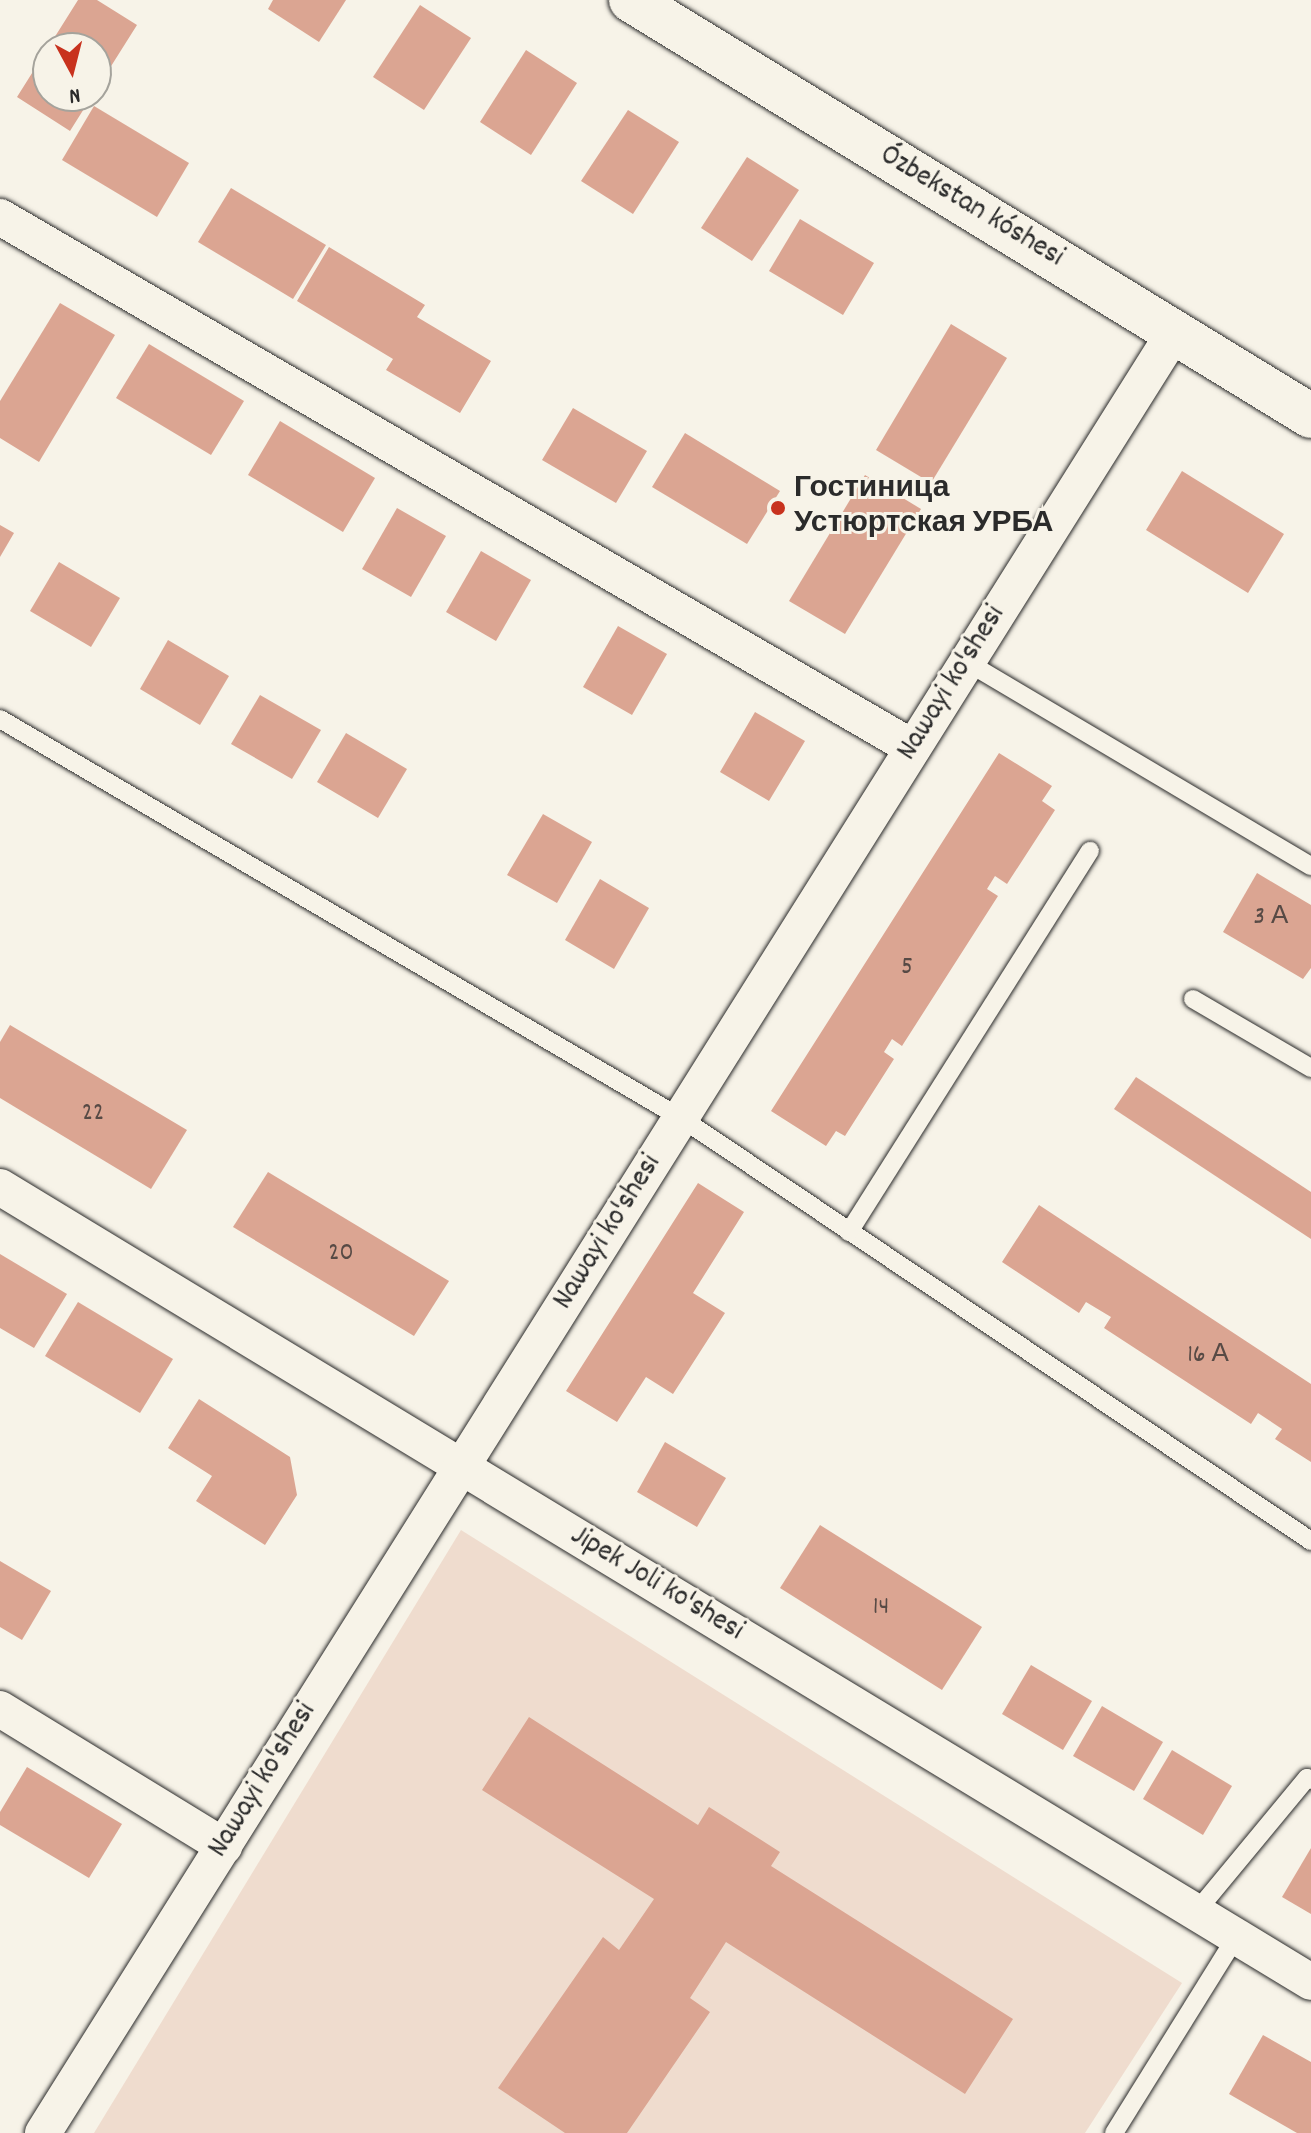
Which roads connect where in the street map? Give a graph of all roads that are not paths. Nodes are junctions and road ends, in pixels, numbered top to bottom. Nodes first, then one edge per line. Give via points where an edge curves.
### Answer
1 (631, 0) edge
2 (0, 217) edge
3 (1174, 333) junction
4 (1311, 416) edge
5 (967, 662) junction
6 (0, 719) edge
7 (913, 748) junction
8 (1090, 851) dead end
9 (1311, 866) edge
10 (1193, 999) dead end
11 (1311, 1068) edge
12 (681, 1118) junction
13 (0, 1187) edge
14 (849, 1232) junction
15 (461, 1467) junction
16 (1311, 1541) edge
17 (0, 1709) edge
18 (1310, 1775) edge
19 (224, 1846) junction
20 (1196, 1912) junction
21 (1236, 1937) junction
22 (1311, 1982) edge
23 (43, 2133) edge
24 (1114, 2133) edge

1 - 3 street, Ózbekstan kóshesi
2 - 7 street
3 - 4 street, Ózbekstan kóshesi
3 - 5 street, Nawayi ko'shesi
5 - 7 street, Nawayi ko'shesi
5 - 9 lane
6 - 12 lane
7 - 12 street, Nawayi ko'shesi
8 - 14 lane
10 - 11 lane
12 - 14 lane
12 - 15 street, Nawayi ko'shesi
13 - 15 street, Jipek Joli ko'shesi
14 - 16 lane
15 - 19 street, Nawayi ko'shesi
15 - 20 street, Jipek Joli ko'shesi
17 - 19 street
18 - 20 lane
19 - 23 street, Nawayi ko'shesi
20 - 21 street, Jipek Joli ko'shesi
21 - 22 street, Jipek Joli ko'shesi
21 - 24 lane

